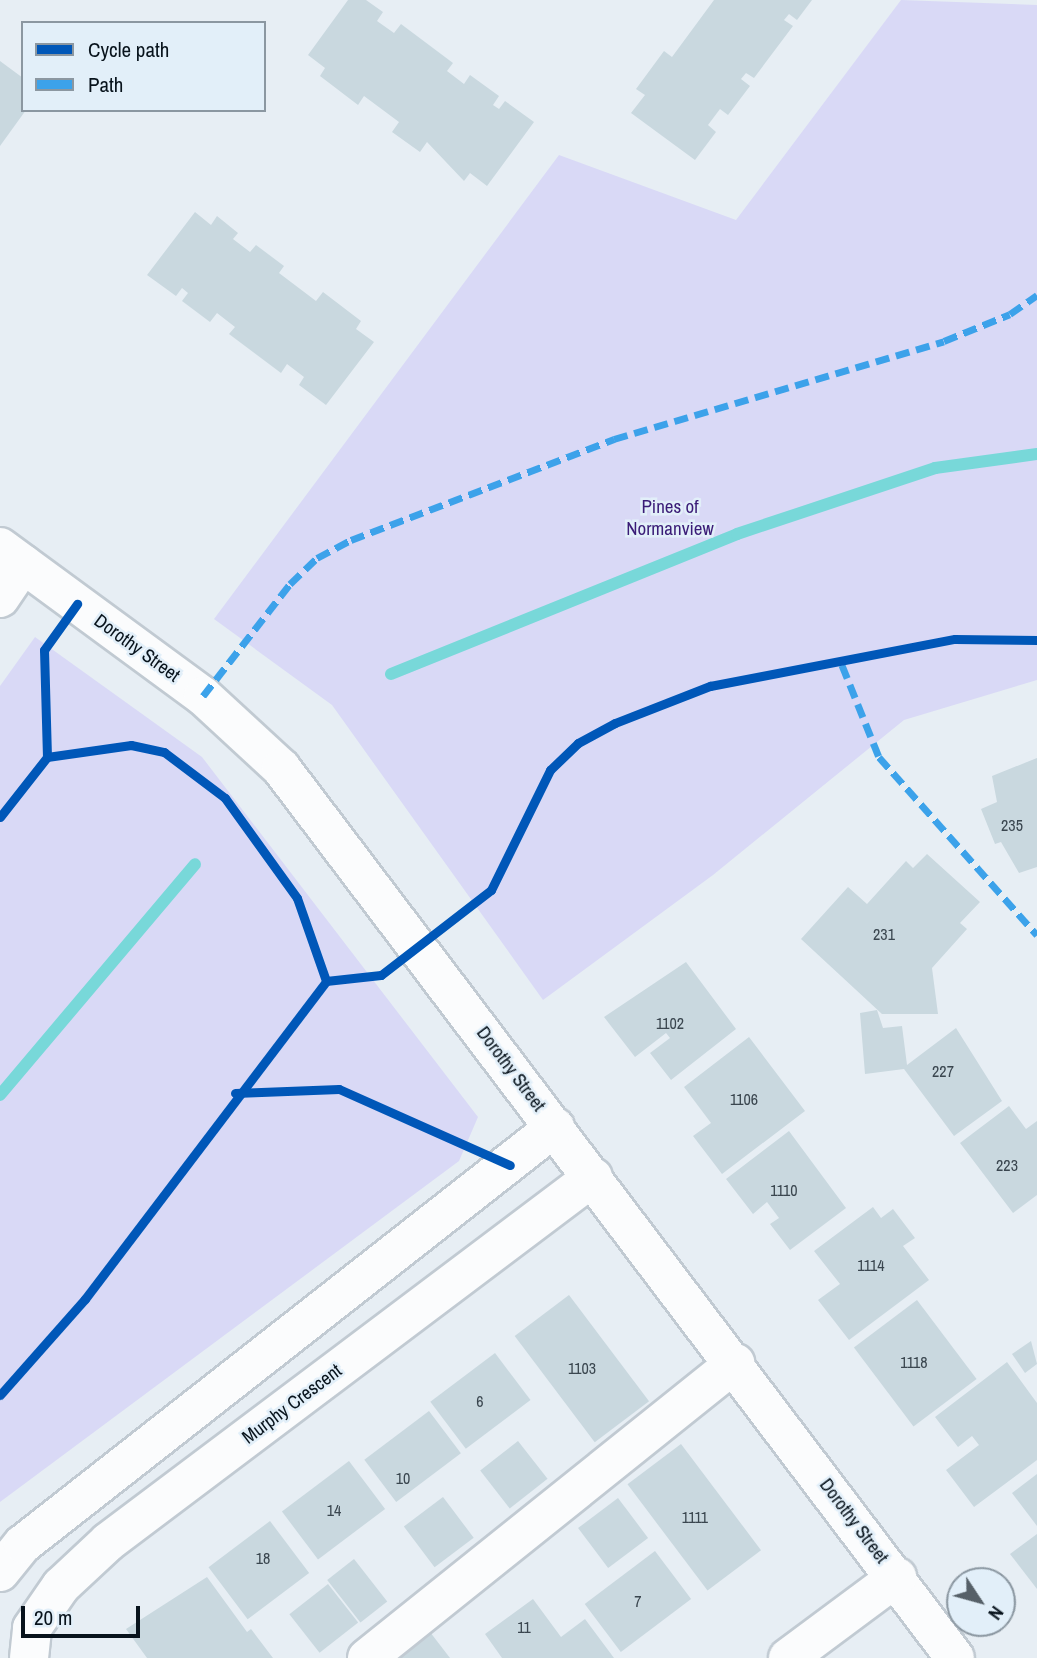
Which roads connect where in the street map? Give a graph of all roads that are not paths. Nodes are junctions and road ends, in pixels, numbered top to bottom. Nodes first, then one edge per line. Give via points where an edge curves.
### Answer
1 (12, 555) edge
2 (0, 598) edge
3 (555, 1127) junction
4 (593, 1177) junction
5 (735, 1363) junction
6 (0, 1572) edge
7 (897, 1577) junction
8 (29, 1658) edge
9 (368, 1658) edge
10 (788, 1658) edge
11 (955, 1658) edge

1 - 2 street
1 - 3 street, Dorothy Street via 203,696 281,768
3 - 4 street, Dorothy Street
3 - 6 street via 23,1544
4 - 5 street, Dorothy Street
4 - 8 street, Murphy Crescent via 108,1542 61,1586 32,1628
5 - 7 street, Dorothy Street
5 - 9 street
7 - 10 street
7 - 11 street, Dorothy Street

